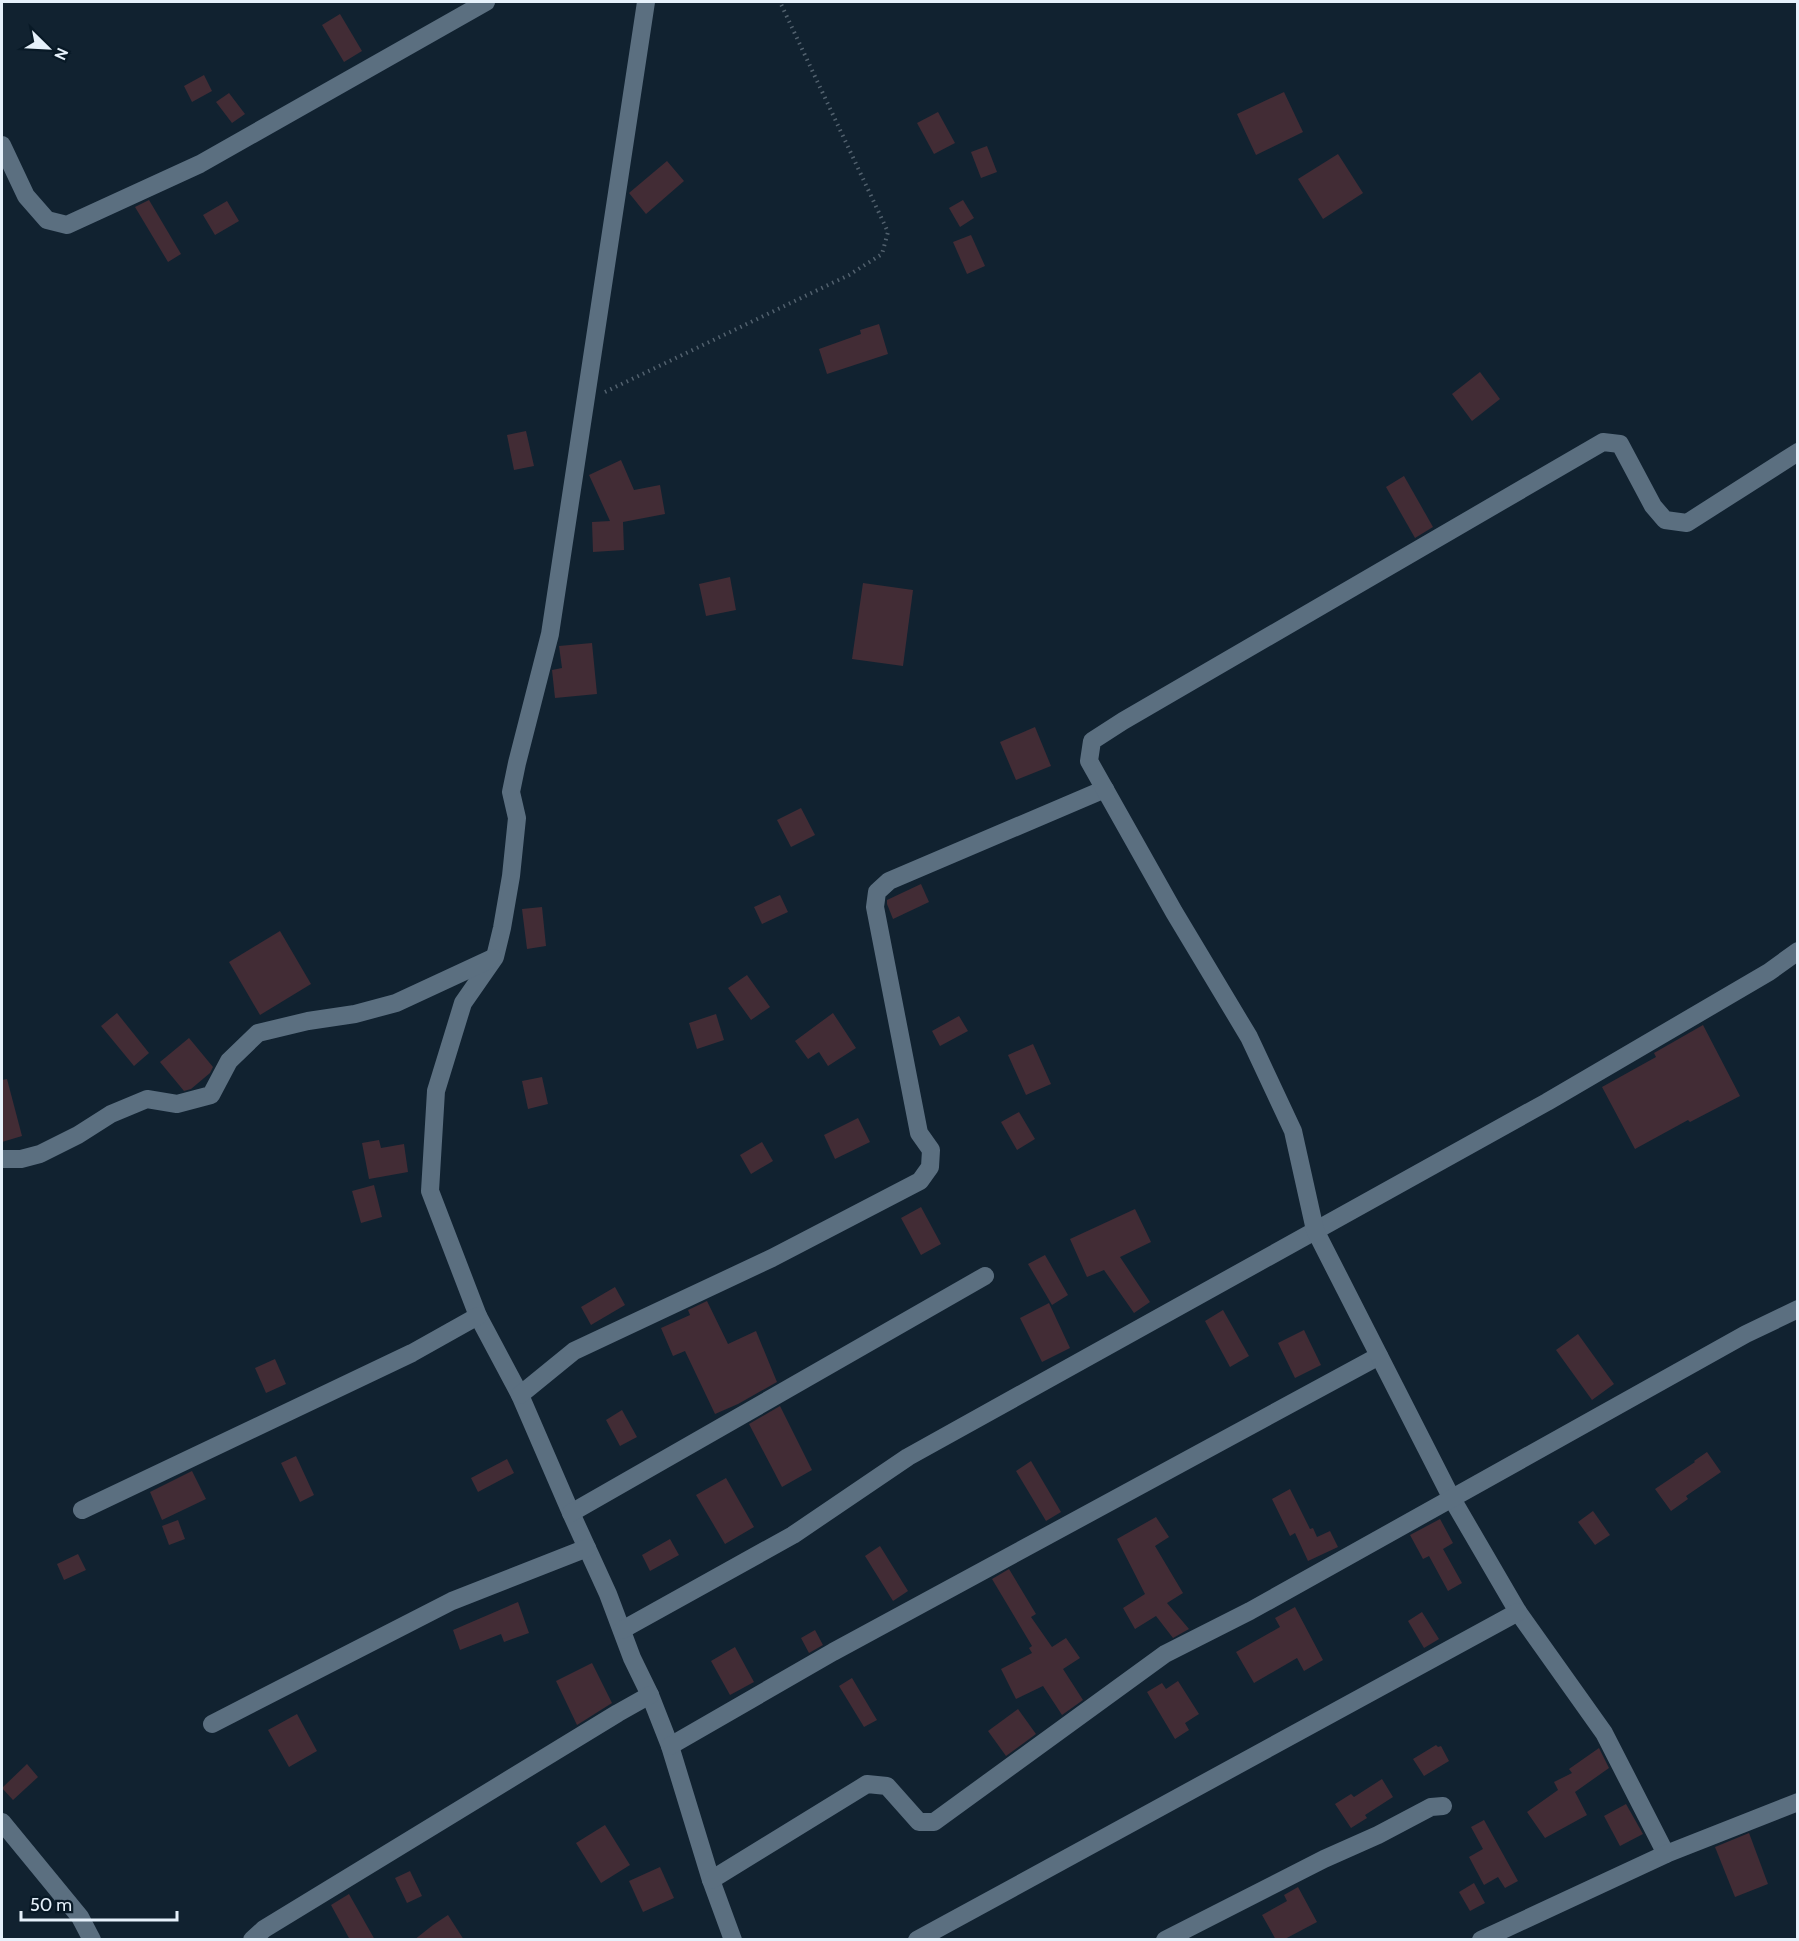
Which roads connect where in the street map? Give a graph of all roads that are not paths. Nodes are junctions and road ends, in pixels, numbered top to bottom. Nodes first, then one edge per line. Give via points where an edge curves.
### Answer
1 (486, 2) edge
2 (649, 3) edge
3 (2, 145) edge
4 (1797, 452) edge
5 (1105, 789) junction
6 (1797, 951) edge
7 (495, 957) junction
8 (2, 1159) edge
9 (1315, 1230) junction
10 (985, 1276) dead end
11 (1797, 1309) edge
12 (478, 1316) junction
13 (1379, 1356) junction
14 (520, 1395) junction
15 (1451, 1497) junction
16 (82, 1510) dead end
17 (571, 1513) junction
18 (587, 1548) junction
19 (1518, 1612) junction
20 (622, 1630) junction
21 (650, 1695) junction
22 (212, 1724) dead end
23 (670, 1746) junction
24 (1797, 1802) edge
25 (1443, 1806) dead end
26 (2, 1822) edge
27 (1666, 1854) junction
28 (711, 1880) junction
29 (92, 1940) edge
30 (252, 1940) edge
31 (733, 1940) edge
32 (916, 1940) edge
33 (1165, 1940) edge
34 (1481, 1940) edge

1 - 3 street via 200,164 67,225 47,220 26,196
2 - 7 street via 550,634 511,792 517,818 511,876
4 - 5 street via 1687,523 1665,520 1653,506 1620,444 1603,442 1092,741 1089,761
5 - 9 street via 1249,1037 1293,1131
5 - 14 street via 889,881 877,892 875,907 919,1132 932,1150 930,1167 920,1180 772,1258 574,1351
6 - 9 street via 1769,972 1547,1102
7 - 8 street via 396,1003 258,1033 229,1061 211,1095 177,1104 147,1099 111,1114 40,1154
7 - 12 street via 463,1003 436,1091 430,1191
9 - 13 street
9 - 20 street via 908,1457 793,1535
10 - 17 street
11 - 15 street
12 - 14 street
12 - 16 street via 412,1353
13 - 15 street
13 - 23 street via 833,1652
14 - 17 street
15 - 19 street
15 - 28 street via 1250,1611 1165,1654 934,1822 919,1822 887,1786 867,1784
17 - 18 street
18 - 20 street
18 - 22 street via 452,1601
19 - 27 street via 1604,1733
19 - 32 street
20 - 21 street
21 - 23 street
21 - 30 street via 284,1916
23 - 28 street
24 - 27 street
25 - 33 street via 1431,1807
26 - 29 street via 80,1917
27 - 34 street
28 - 31 street

